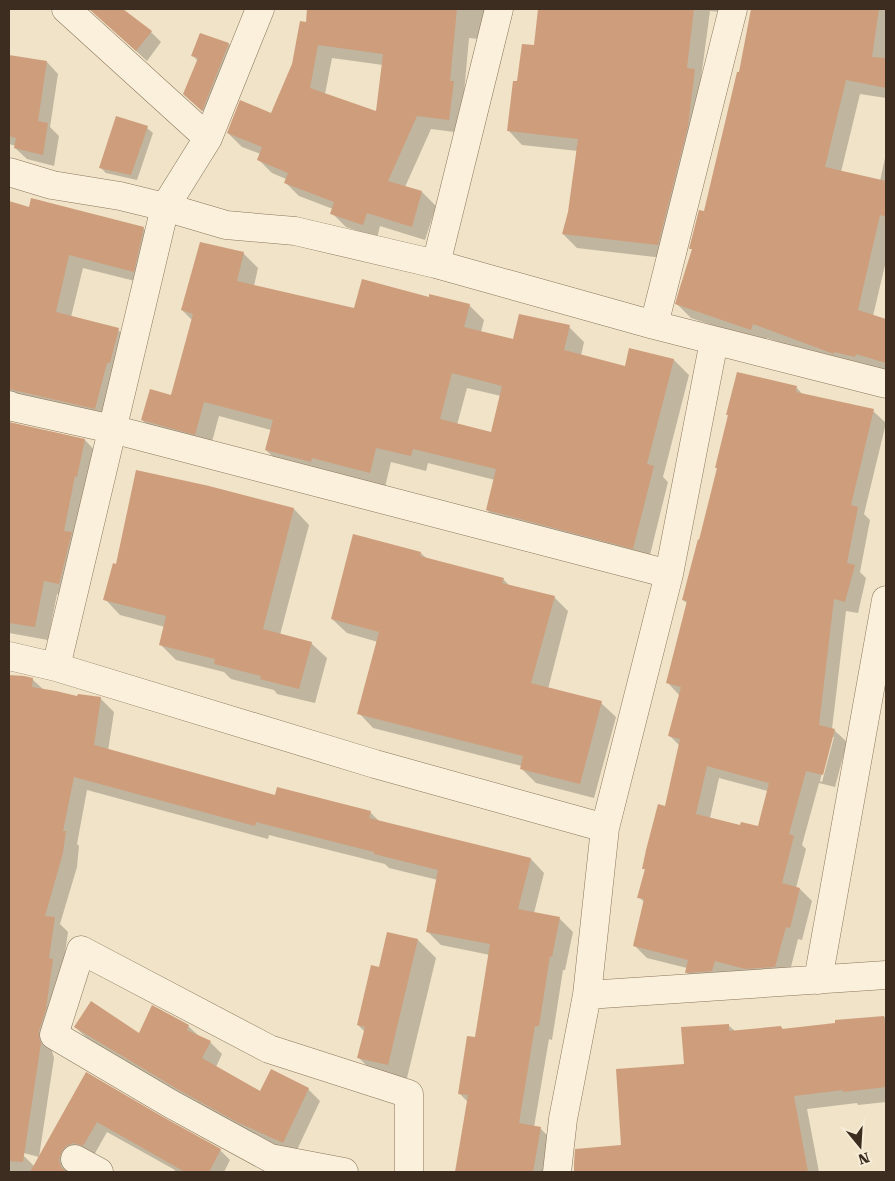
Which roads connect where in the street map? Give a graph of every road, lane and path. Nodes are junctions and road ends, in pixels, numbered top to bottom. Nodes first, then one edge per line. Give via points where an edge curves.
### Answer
1 (66, 9) edge
2 (260, 9) edge
3 (499, 9) edge
4 (733, 9) edge
5 (208, 138) junction
6 (9, 172) edge
7 (165, 207) junction
8 (436, 264) junction
9 (654, 326) junction
10 (714, 341) junction
11 (886, 384) edge
12 (9, 405) edge
13 (112, 429) junction
14 (669, 574) junction
15 (886, 600) edge
16 (9, 656) edge
17 (56, 667) junction
18 (605, 828) junction
19 (886, 975) edge
20 (818, 980) junction
21 (587, 995) junction
22 (75, 1160) dead end
23 (99, 1172) edge
24 (344, 1172) edge
25 (409, 1172) edge
26 (557, 1172) edge

1 - 5 street
2 - 5 street
3 - 8 street
4 - 9 street
5 - 7 street
6 - 7 street via 52,185
7 - 8 street via 226,225 295,231
7 - 13 street
8 - 9 street
9 - 10 street
10 - 11 street
10 - 14 street
12 - 13 street
13 - 14 street
13 - 17 street
14 - 18 street
15 - 20 street
16 - 17 street
17 - 18 street via 375,764
18 - 21 street
19 - 20 street
20 - 21 street
21 - 26 street via 563,1119
22 - 23 street
24 - 25 street via 270,1158 54,1035 82,950 269,1049 409,1094

